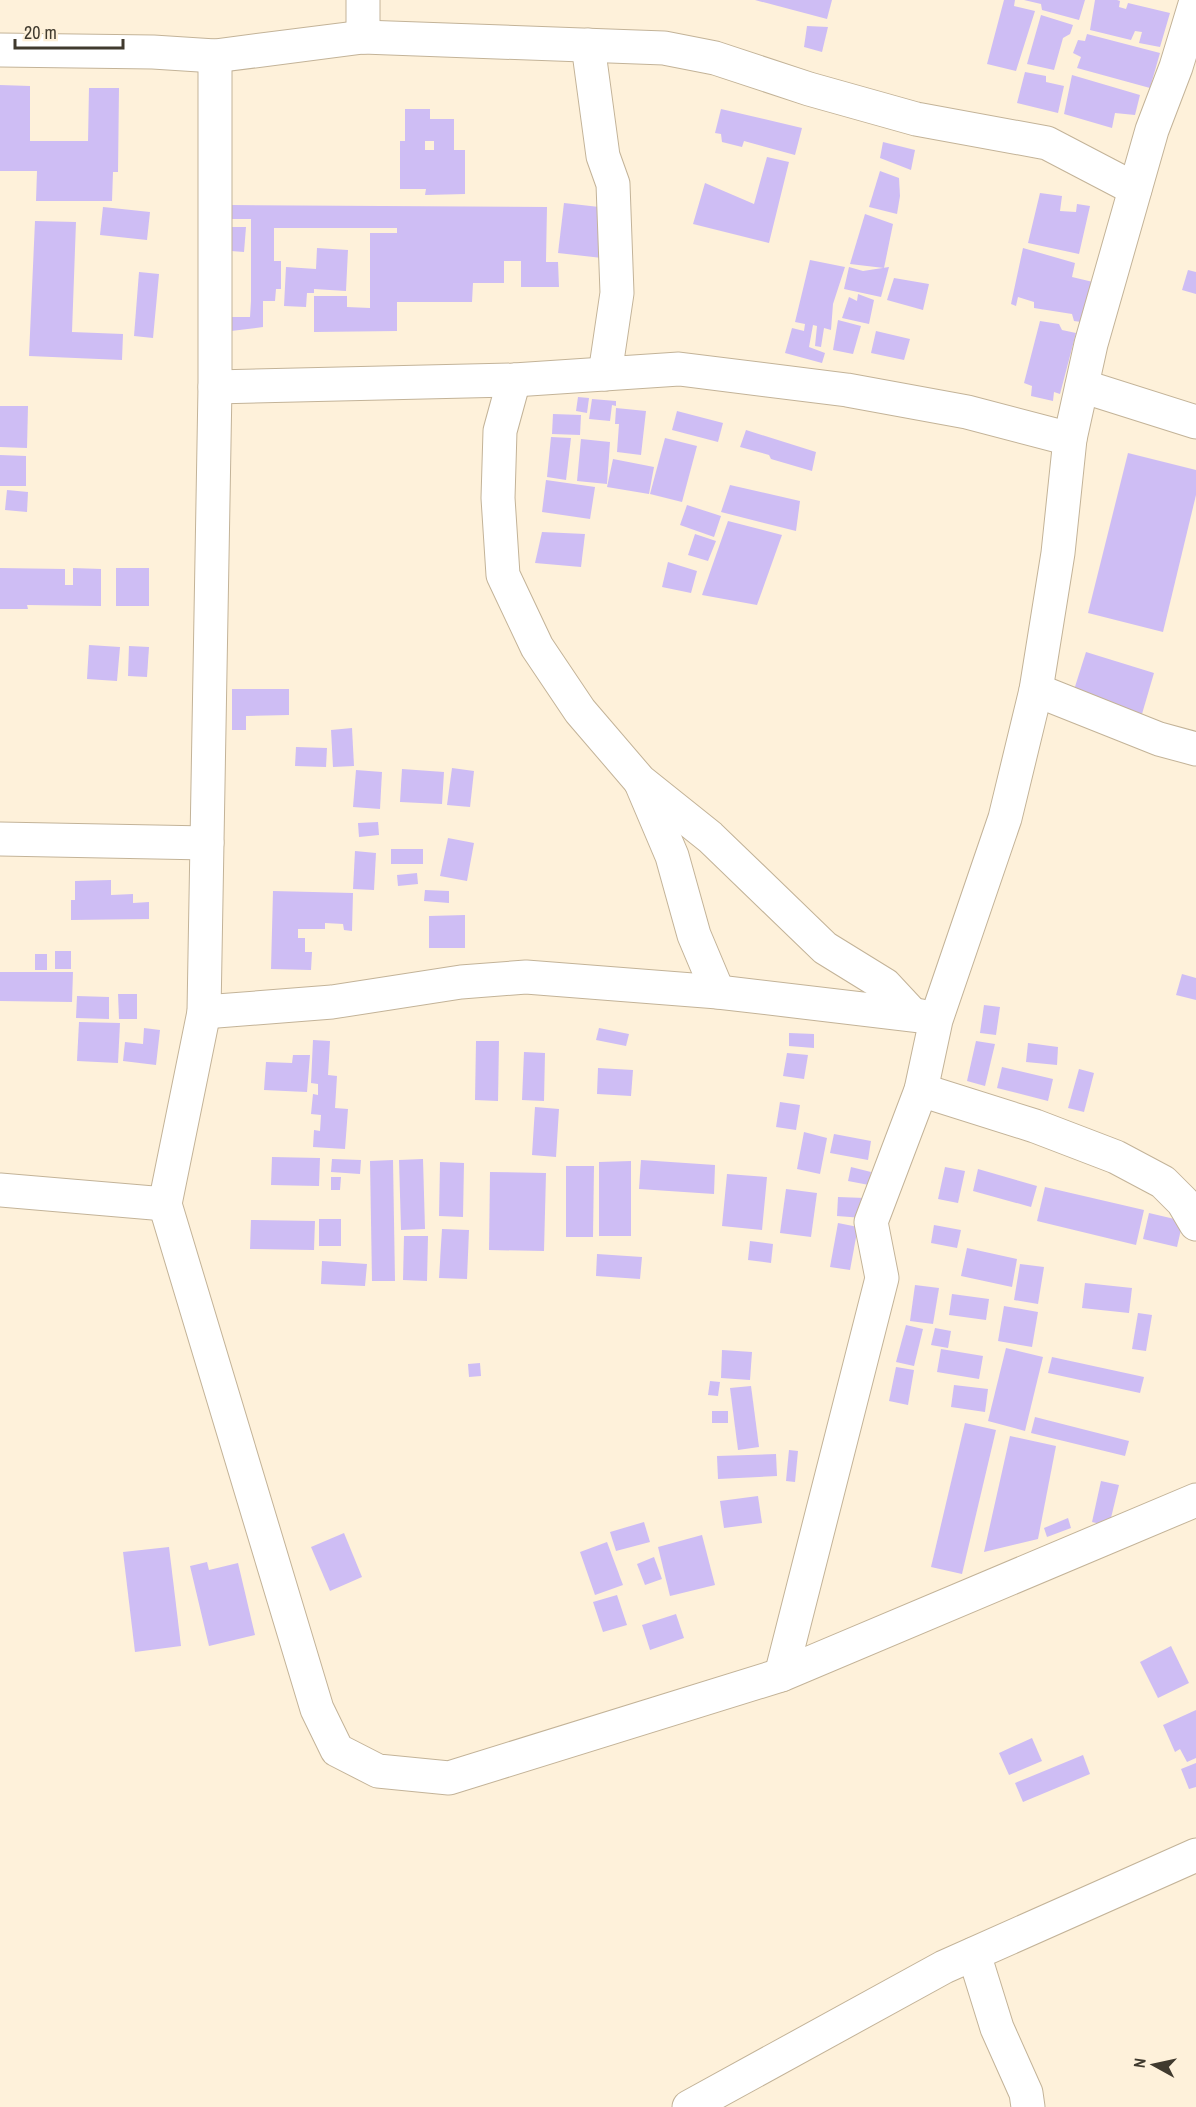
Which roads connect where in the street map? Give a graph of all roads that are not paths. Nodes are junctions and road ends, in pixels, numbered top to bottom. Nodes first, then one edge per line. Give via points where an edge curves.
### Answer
1 (363, 0) edge
2 (1196, 1) edge
3 (363, 37) junction
4 (588, 45) junction
5 (0, 50) edge
6 (215, 56) junction
7 (1135, 189) junction
8 (605, 374) junction
9 (514, 380) junction
10 (1082, 386) junction
11 (215, 387) junction
12 (1196, 422) edge
13 (1070, 439) junction
14 (1036, 690) junction
15 (1196, 750) edge
16 (640, 781) junction
17 (0, 839) edge
18 (207, 843) junction
19 (718, 992) junction
20 (204, 1012) junction
21 (924, 1017) junction
22 (921, 1090) junction
23 (0, 1190) edge
24 (165, 1204) junction
25 (1196, 1224) edge
26 (1196, 1500) edge
27 (781, 1675) junction
28 (1196, 1855) edge
29 (974, 1954) junction
30 (689, 2107) edge
31 (1028, 2107) edge

1 - 3 street
2 - 7 street
3 - 4 street
3 - 6 street
4 - 7 street via 664,48 715,58 916,119 1047,143
4 - 8 street via 603,156 614,194 617,293
5 - 6 street
6 - 11 street
7 - 10 street
8 - 9 street
8 - 13 street via 679,369 847,390 967,412
9 - 11 street
9 - 16 street via 500,431 498,498 503,575 543,656 580,711
10 - 12 street
10 - 13 street
11 - 18 street
13 - 14 street via 1058,553
14 - 15 street
14 - 21 street via 1005,818
16 - 19 street via 672,856 694,935
16 - 21 street via 710,837 825,948 885,985
17 - 18 street
18 - 20 street
19 - 20 street via 526,977 461,982 332,1002
19 - 21 street
20 - 24 street
21 - 22 street
22 - 25 street via 1116,1157 1163,1182 1183,1202
22 - 27 street via 871,1222 882,1278
23 - 24 street
24 - 27 street via 317,1709 337,1750 378,1771 449,1778
26 - 27 street
28 - 29 street
29 - 30 street
29 - 31 street

